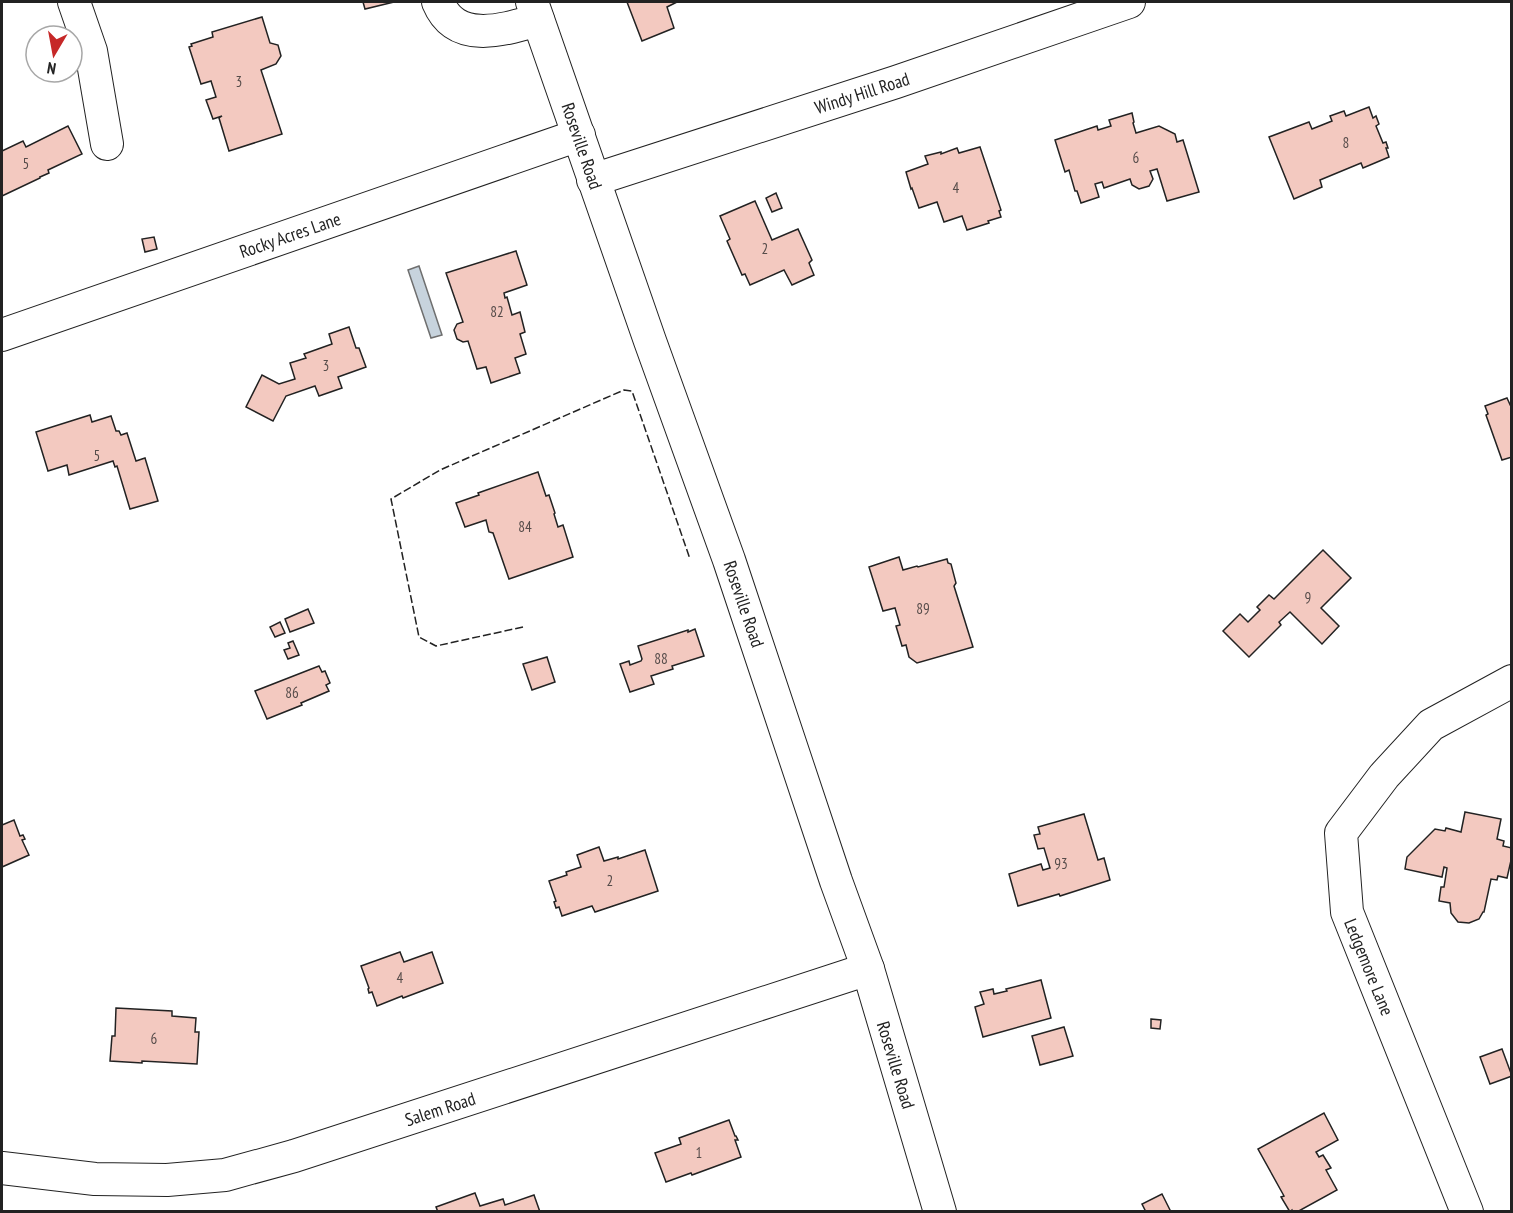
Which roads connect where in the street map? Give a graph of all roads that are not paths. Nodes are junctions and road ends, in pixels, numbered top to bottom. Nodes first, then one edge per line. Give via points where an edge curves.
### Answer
1 (74, 2) edge
2 (438, 2) edge
3 (1129, 2) edge
4 (535, 11) edge
5 (579, 135) junction
6 (107, 144) dead end
7 (593, 180) junction
8 (2, 334) edge
9 (1512, 681) edge
10 (868, 969) junction
11 (2, 1168) edge
12 (940, 1212) edge
13 (1467, 1212) edge

1 - 6 street via 92,51
2 - 4 street via 449,20 474,30 491,31
3 - 7 street, Windy Hill Road
4 - 5 street, Roseville Road
5 - 7 street, Roseville Road
5 - 8 street, Rocky Acres Lane
7 - 10 street, Roseville Road via 729,560
9 - 13 street, Ledgemore Lane via 1431,725 1384,776 1341,833 1347,912
10 - 11 street, Salem Road via 225,1175 167,1180 95,1179
10 - 12 street, Roseville Road

